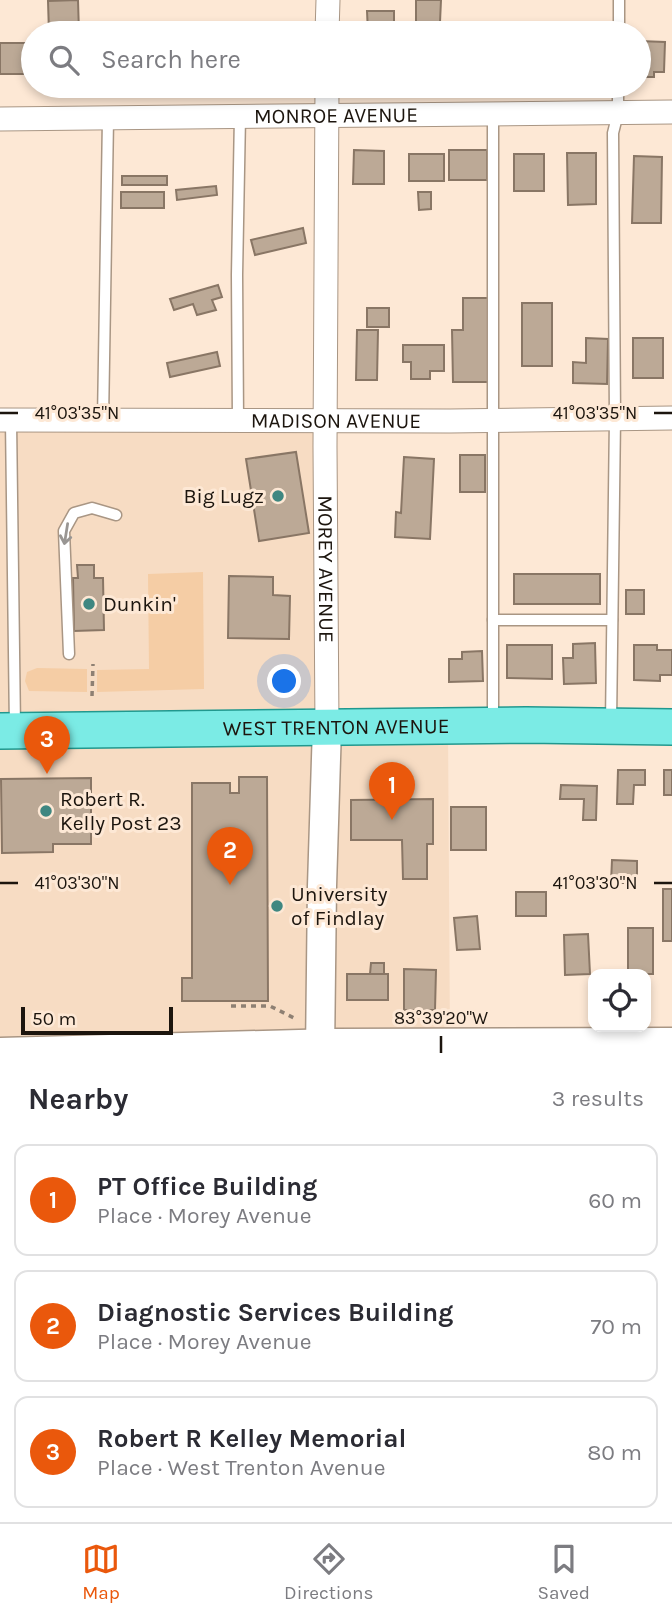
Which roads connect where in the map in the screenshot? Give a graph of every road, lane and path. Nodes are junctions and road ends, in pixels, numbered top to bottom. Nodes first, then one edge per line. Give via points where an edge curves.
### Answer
1 (328, 0) edge
2 (619, 0) edge
3 (327, 21) edge
4 (619, 21) edge
5 (327, 98) edge
6 (618, 98) edge
7 (672, 112) edge
8 (618, 113) junction
9 (493, 114) junction
10 (240, 116) junction
11 (326, 116) junction
12 (0, 119) edge
13 (108, 119) junction
14 (615, 418) junction
15 (672, 418) edge
16 (6, 420) edge
17 (103, 420) junction
18 (493, 420) junction
19 (238, 421) junction
20 (325, 421) junction
21 (116, 515) dead end
22 (143, 600) dead end
23 (128, 608) dead end
24 (493, 620) junction
25 (612, 620) junction
26 (69, 654) dead end
27 (93, 664) dead end
28 (92, 696) dead end
29 (493, 725) junction
30 (610, 726) junction
31 (327, 727) junction
32 (672, 727) edge
33 (7, 731) edge
34 (231, 1006) dead end
35 (301, 1021) dead end
36 (672, 1042) edge
37 (320, 1048) edge
38 (0, 1052) edge

1 - 3 street
2 - 4 lane
5 - 11 street, MOREY AVENUE
6 - 8 lane
7 - 8 street, MONROE AVENUE
8 - 9 street, MONROE AVENUE
8 - 14 lane via 613,133
9 - 11 street, MONROE AVENUE
9 - 18 lane
10 - 11 street, MONROE AVENUE
10 - 13 street, MONROE AVENUE
10 - 19 lane
11 - 20 street, MOREY AVENUE
12 - 13 street, MONROE AVENUE
13 - 17 lane
14 - 15 street, MADISON AVENUE
14 - 18 street, MADISON AVENUE
14 - 25 lane
16 - 17 street, MADISON AVENUE
16 - 33 lane
17 - 19 street, MADISON AVENUE
18 - 20 street, MADISON AVENUE
18 - 24 lane
19 - 20 street, MADISON AVENUE
20 - 31 street, MOREY AVENUE
21 -> 26 lane via 92,508 74,513 64,531
22 - 23 path
24 - 25 lane
24 - 29 lane
25 - 30 lane
27 - 28 path
29 - 30 main road, WEST TRENTON AVENUE
29 - 31 main road, WEST TRENTON AVENUE
30 - 32 main road, WEST TRENTON AVENUE
31 - 33 main road, WEST TRENTON AVENUE
31 - 37 street, MOREY AVENUE
34 - 35 path via 270,1006
36 - 37 street
37 - 38 street

